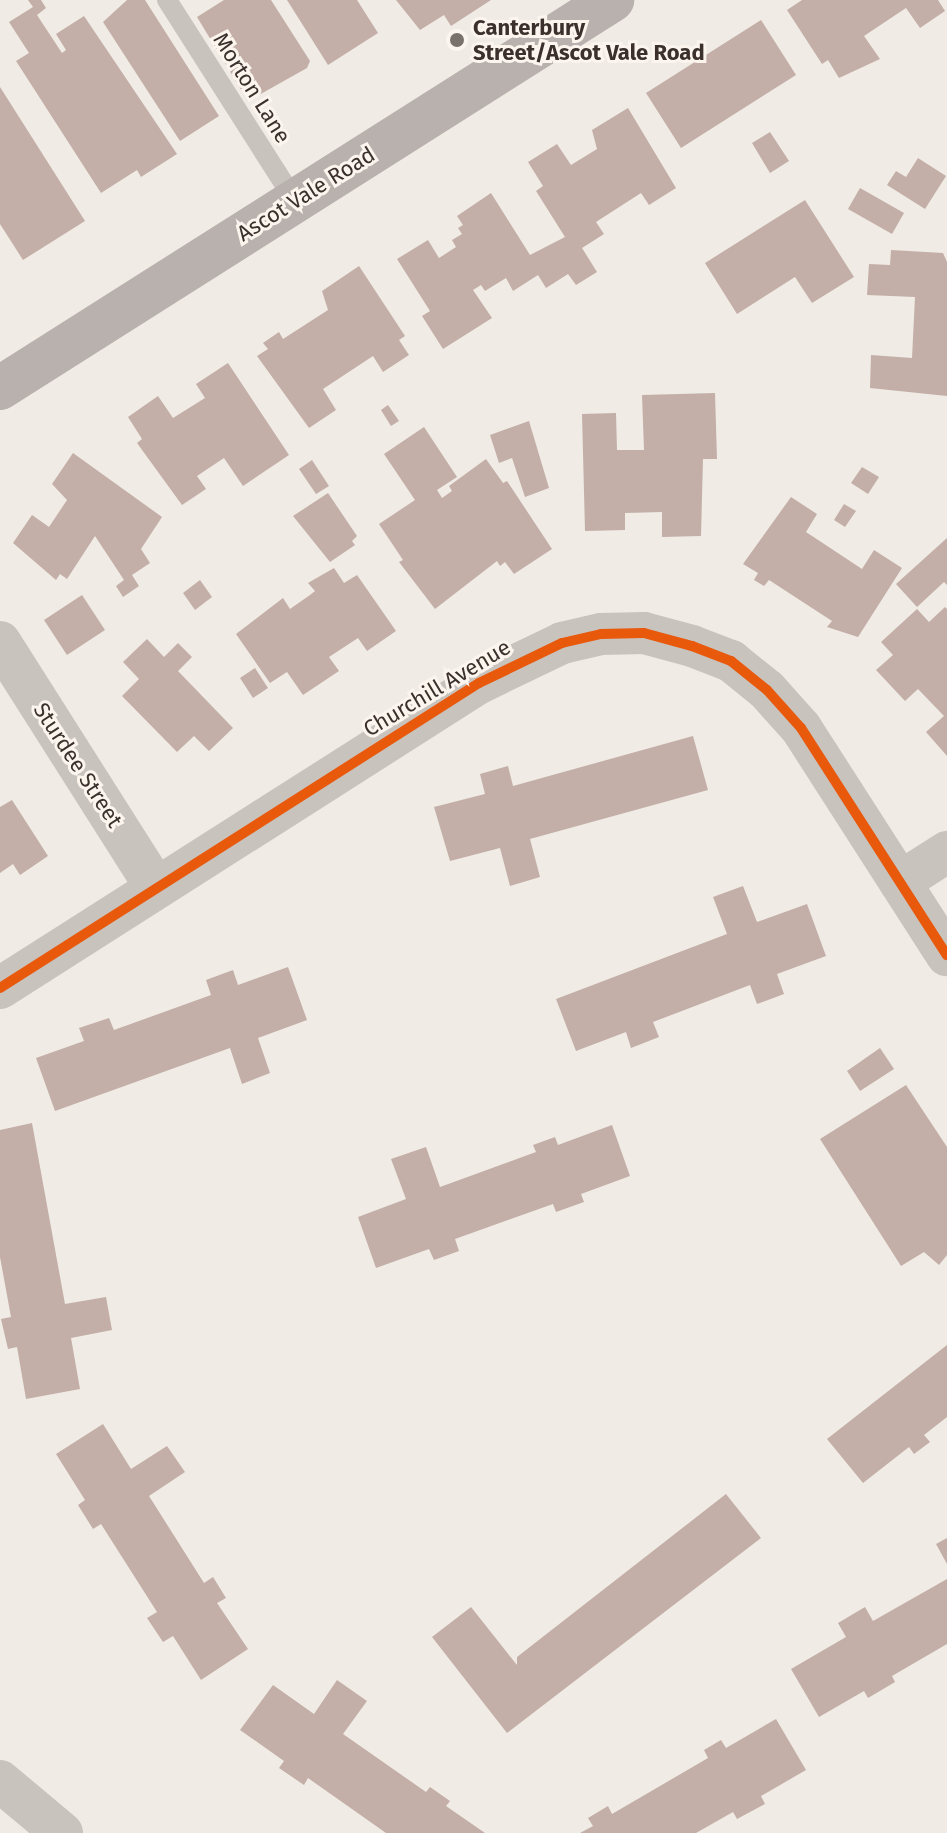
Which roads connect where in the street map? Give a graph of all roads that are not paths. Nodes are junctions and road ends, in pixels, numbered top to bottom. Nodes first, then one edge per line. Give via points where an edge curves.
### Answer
1 (167, 0) edge
2 (588, 6) edge
3 (295, 201) junction
4 (0, 388) edge
5 (0, 642) edge
6 (947, 852) edge
7 (900, 882) junction
8 (156, 888) junction
9 (947, 955) edge
10 (0, 988) edge
11 (0, 1781) edge
12 (62, 1833) edge

1 - 3 lane, Morton Lane
2 - 3 main road, Ascot Vale Road
3 - 4 main road, Ascot Vale Road
5 - 8 street, Sturdee Street
6 - 7 street
7 - 8 street, Churchill Avenue via 801,728 767,690 731,661 644,633 601,634 523,658
7 - 9 street, Churchill Avenue
8 - 10 street, Churchill Avenue
11 - 12 street

